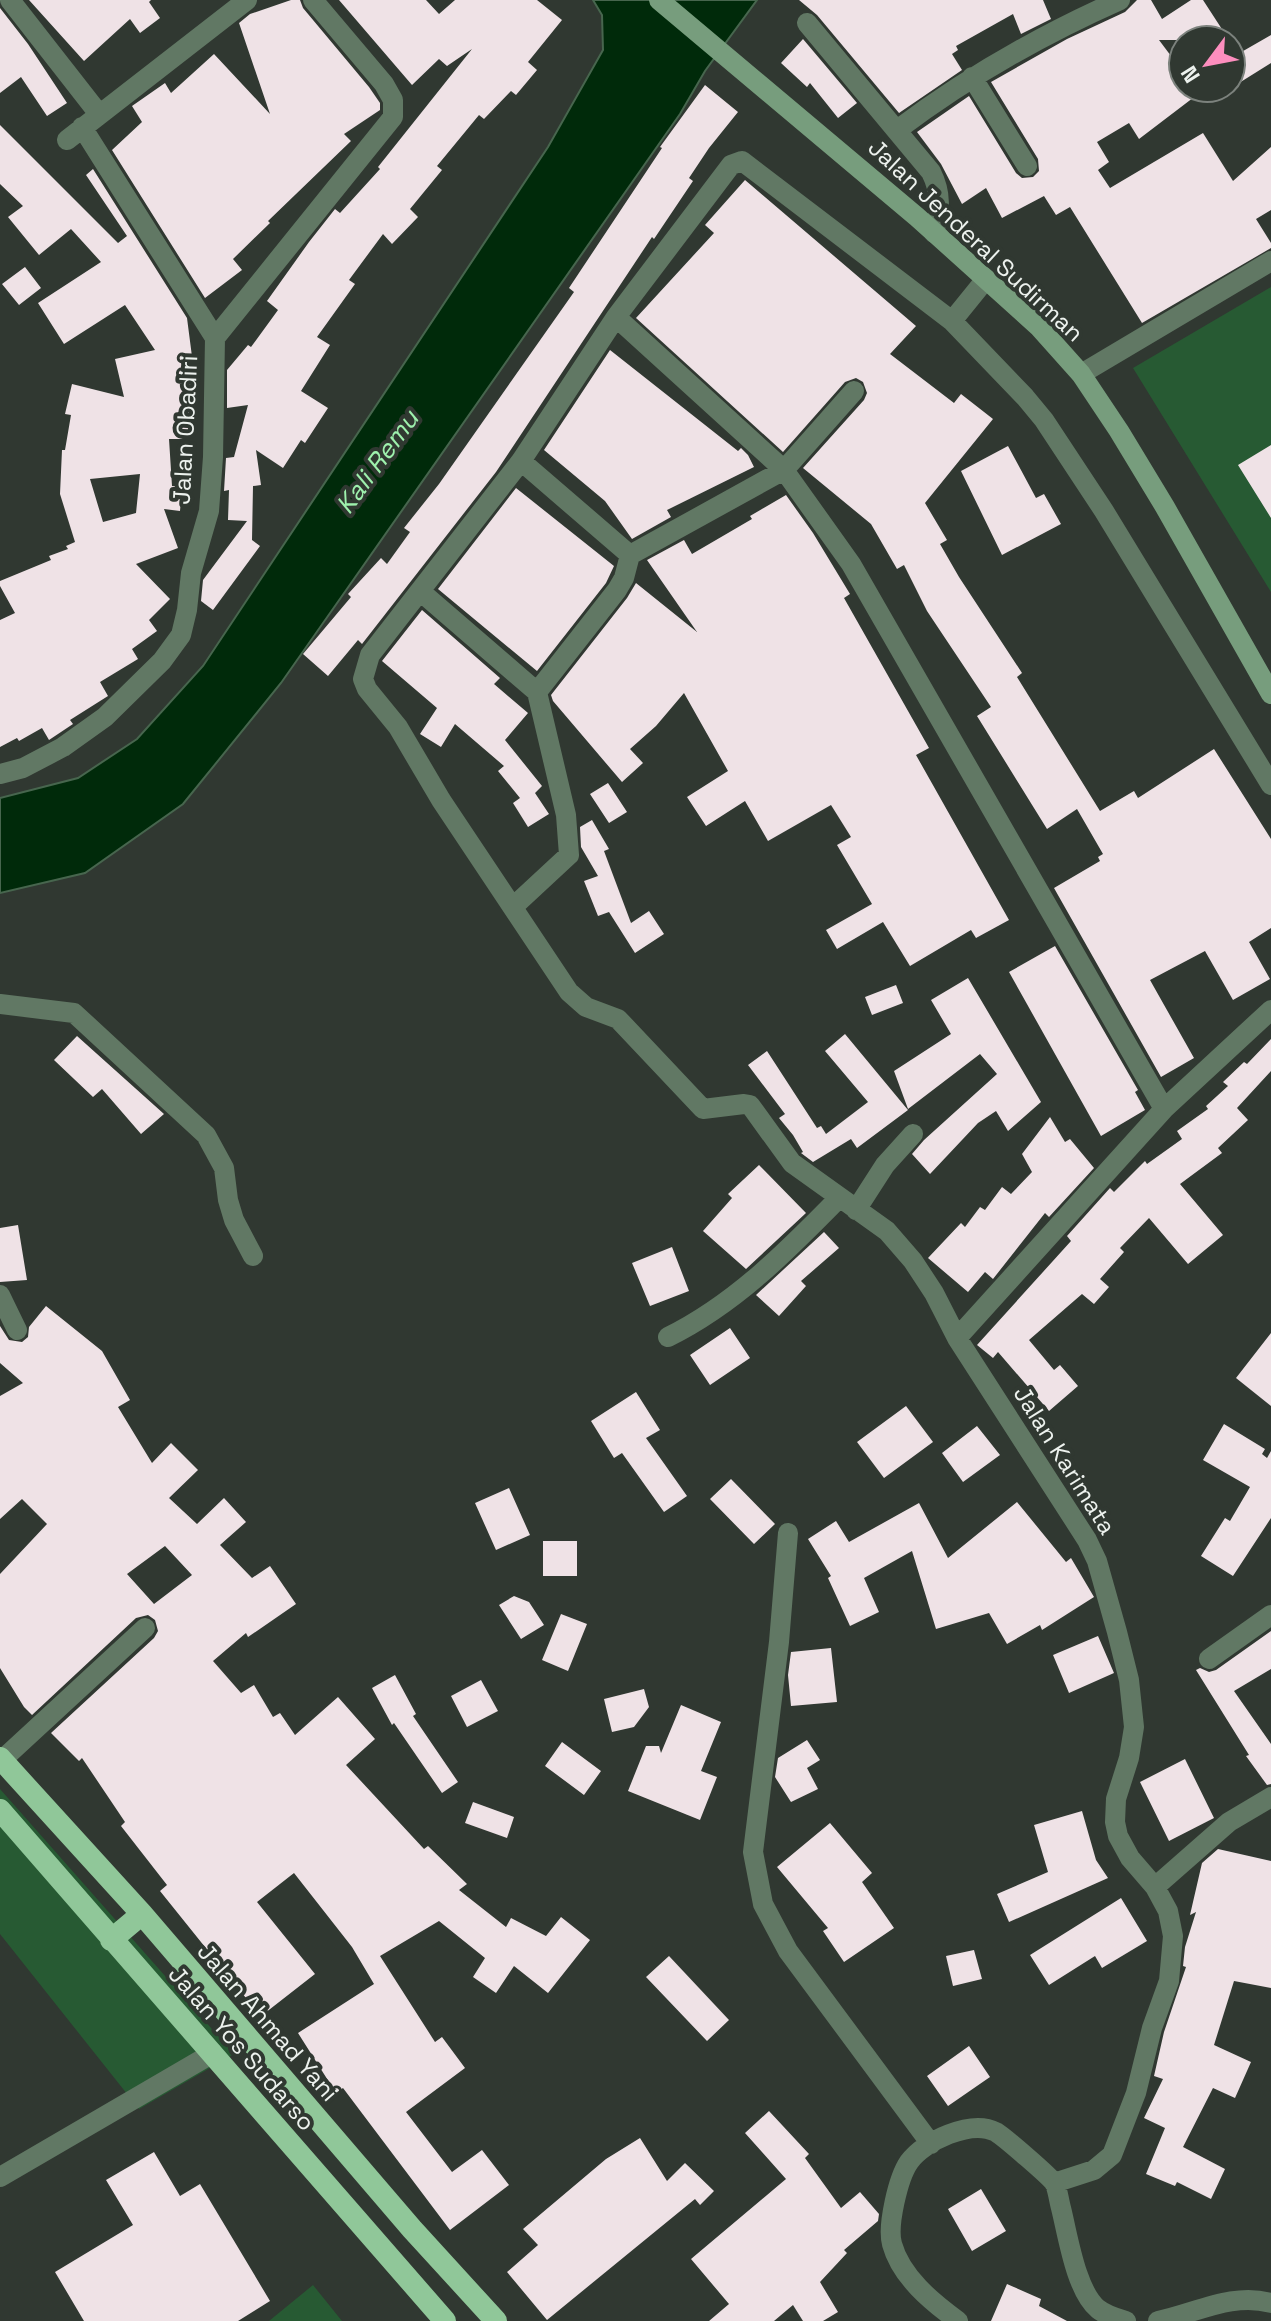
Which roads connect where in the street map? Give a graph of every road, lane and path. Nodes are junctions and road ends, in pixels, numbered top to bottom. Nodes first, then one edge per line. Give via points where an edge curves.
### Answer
1 (10, 0) edge
2 (247, 0) edge
3 (313, 0) edge
4 (659, 0) edge
5 (1120, 0) edge
6 (807, 23) dead end
7 (972, 77) junction
8 (83, 127) junction
9 (897, 130) junction
10 (1027, 166) dead end
11 (934, 233) junction
12 (1271, 261) edge
13 (986, 279) junction
14 (616, 317) junction
15 (952, 321) junction
16 (215, 338) junction
17 (1081, 374) junction
18 (854, 391) dead end
19 (521, 461) junction
20 (784, 470) junction
21 (630, 555) junction
22 (420, 591) junction
23 (537, 692) junction
24 (1271, 694) edge
25 (0, 774) edge
26 (1271, 785) edge
27 (513, 907) junction
28 (0, 1004) edge
29 (1271, 1010) edge
30 (1164, 1109) junction
31 (913, 1134) dead end
32 (847, 1204) junction
33 (253, 1256) dead end
34 (0, 1295) edge
35 (17, 1330) dead end
36 (668, 1337) dead end
37 (957, 1338) junction
38 (788, 1533) dead end
39 (1271, 1615) edge
40 (145, 1628) dead end
41 (1209, 1659) dead end
42 (1, 1759) edge
43 (1271, 1797) edge
44 (0, 1810) edge
45 (1155, 1887) junction
46 (142, 1914) junction
47 (111, 1940) junction
48 (213, 2053) junction
49 (931, 2144) junction
50 (0, 2177) edge
51 (1054, 2183) junction
52 (1271, 2303) edge
53 (445, 2321) edge
54 (496, 2321) edge
55 (958, 2321) edge
56 (1126, 2321) edge
57 (1158, 2321) edge

1 - 8 street, Jalan Obadiri
2 - 8 street
3 - 16 street via 390,92 393,117
4 - 11 main road, Jalan Jenderal Sudirman
5 - 7 street
6 - 9 street
7 - 9 street
7 - 10 street
8 - 16 street, Jalan Obadiri
9 - 11 street via 937,184 940,206
11 - 13 main road, Jalan Jenderal Sudirman
12 - 17 street
13 - 15 street
13 - 17 main road, Jalan Jenderal Sudirman
14 - 15 street via 738,161
14 - 19 street
14 - 20 street
15 - 26 street via 1044,420
16 - 25 street, Jalan Obadiri via 209,511 181,635 105,717 50,754
17 - 24 main road, Jalan Jenderal Sudirman via 1165,507
18 - 20 street
19 - 21 street
19 - 22 street
20 - 21 street
20 - 30 street via 851,564
21 - 23 street via 617,590
22 - 23 street
22 - 27 street via 370,655 363,679
23 - 27 street via 566,815 569,855
27 - 32 street, Jalan Karimata via 569,992 586,1007 618,1019 703,1109 750,1105 792,1163
28 - 33 street via 74,1013 206,1135 224,1168 234,1220
29 - 30 street
30 - 37 street
31 - 32 street
32 - 36 street via 728,1302
32 - 37 street, Jalan Karimata via 902,1247
34 - 35 street
37 - 45 street, Jalan Karimata via 1072,1513 1097,1561 1133,1705 1134,1727 1115,1822 1130,1858
38 - 49 street via 753,1852 763,1904 788,1951
39 - 41 street
40 - 42 street
42 - 46 highway, Jalan Ahmad Yani
43 - 45 street via 1229,1822
44 - 47 highway, Jalan Yos Sudarso
45 - 51 street, Jalan Karimata via 1173,1936 1169,1981 1136,2093 1112,2155 1094,2170
46 - 47 highway
46 - 54 highway, Jalan Ahmad Yani
47 - 48 highway, Jalan Yos Sudarso
48 - 50 street
48 - 53 highway, Jalan Yos Sudarso
49 - 51 street via 963,2129 992,2131
49 - 55 street via 909,2162 890,2233 902,2268
51 - 56 street via 1087,2295 1096,2308
52 - 57 street via 1243,2299

